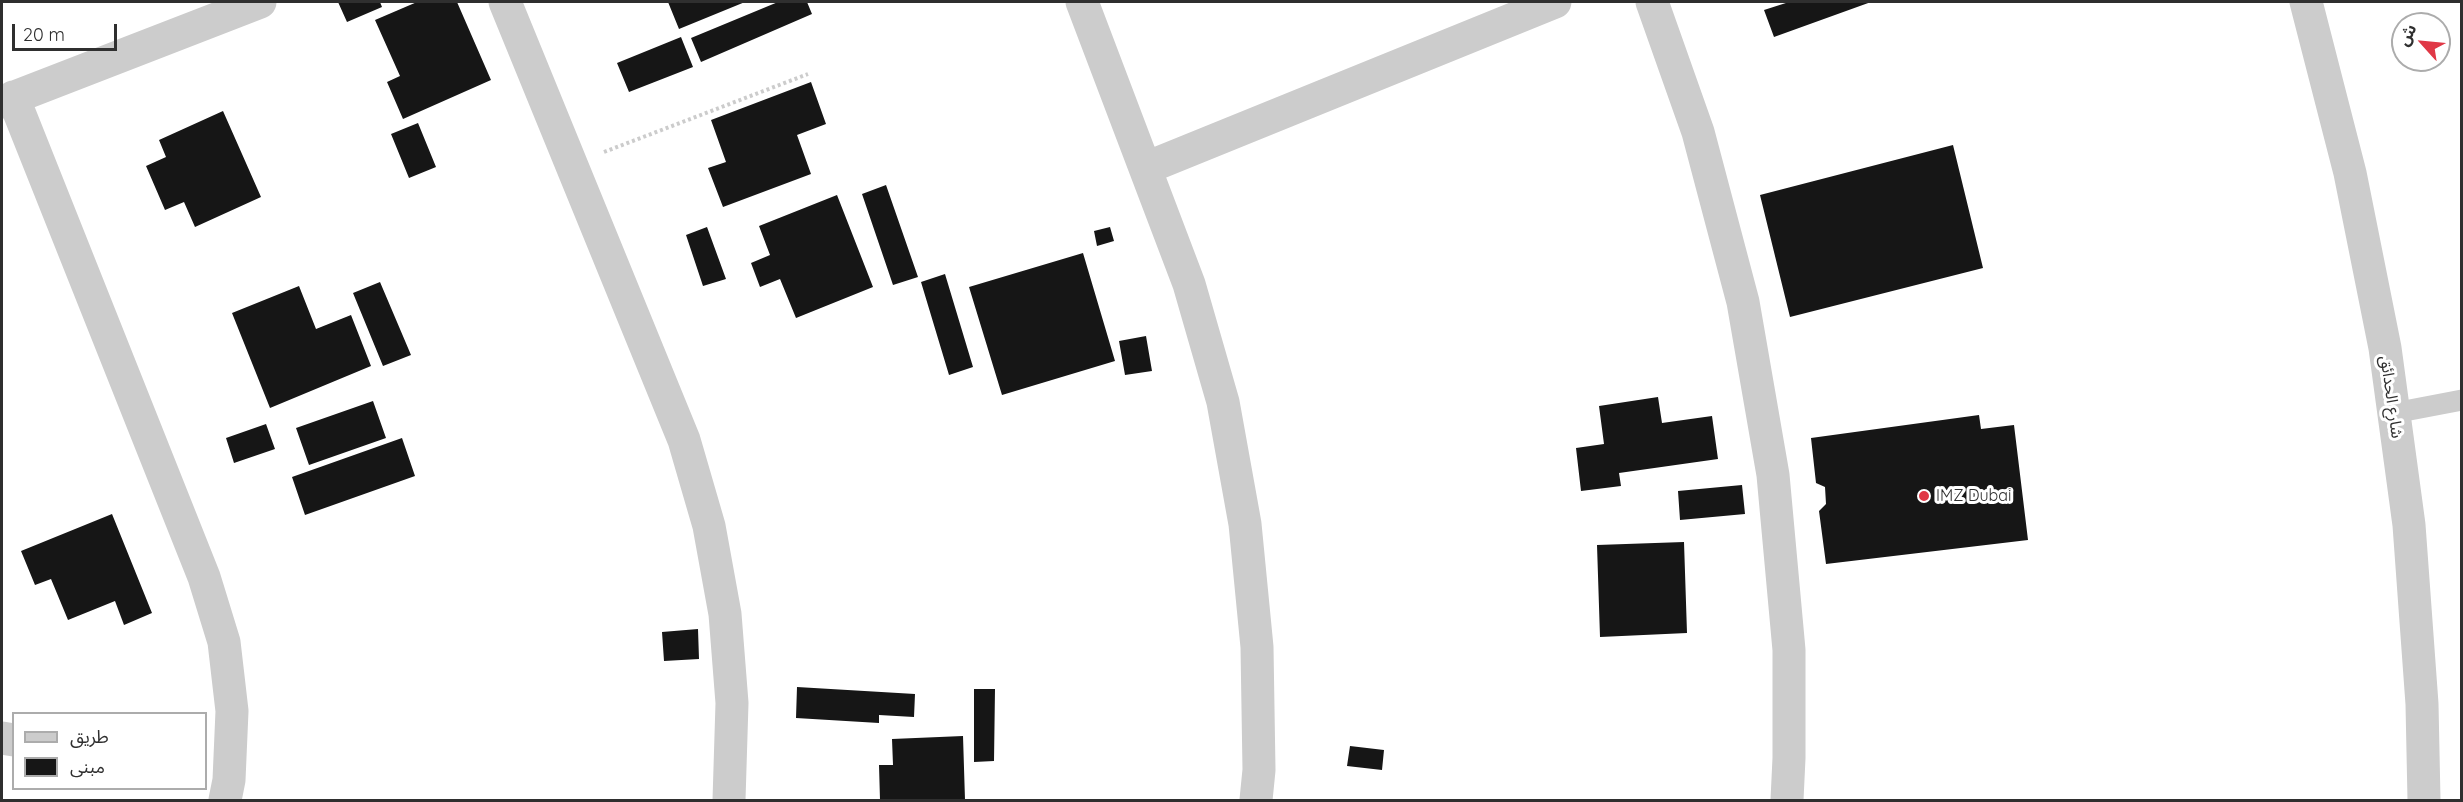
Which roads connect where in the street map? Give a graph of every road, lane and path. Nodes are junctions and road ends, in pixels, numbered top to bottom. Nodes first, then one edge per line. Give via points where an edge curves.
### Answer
1 (260, 2) edge
2 (505, 2) edge
3 (1082, 2) edge
4 (1555, 2) edge
5 (1652, 2) edge
6 (2306, 2) edge
7 (808, 74) dead end
8 (7, 99) edge
9 (572, 164) junction
10 (1146, 168) junction
11 (2462, 400) edge
12 (2394, 413) junction
13 (220, 785) edge
14 (729, 801) edge
15 (1256, 801) edge
16 (1787, 801) edge
17 (2424, 801) edge

1 - 8 street
2 - 9 street
3 - 10 street
4 - 10 street
5 - 16 street via 1698,132 1743,302 1773,475 1789,650
6 - 12 street, شارع الحدائق via 2350,173
7 - 9 path
8 - 13 street via 204,577 224,642 232,711
9 - 14 street via 684,440 709,526 724,614 732,703
10 - 15 street via 1189,284 1223,402 1245,524 1257,647
11 - 12 lane
12 - 17 street, شارع الحدائق via 2414,582

